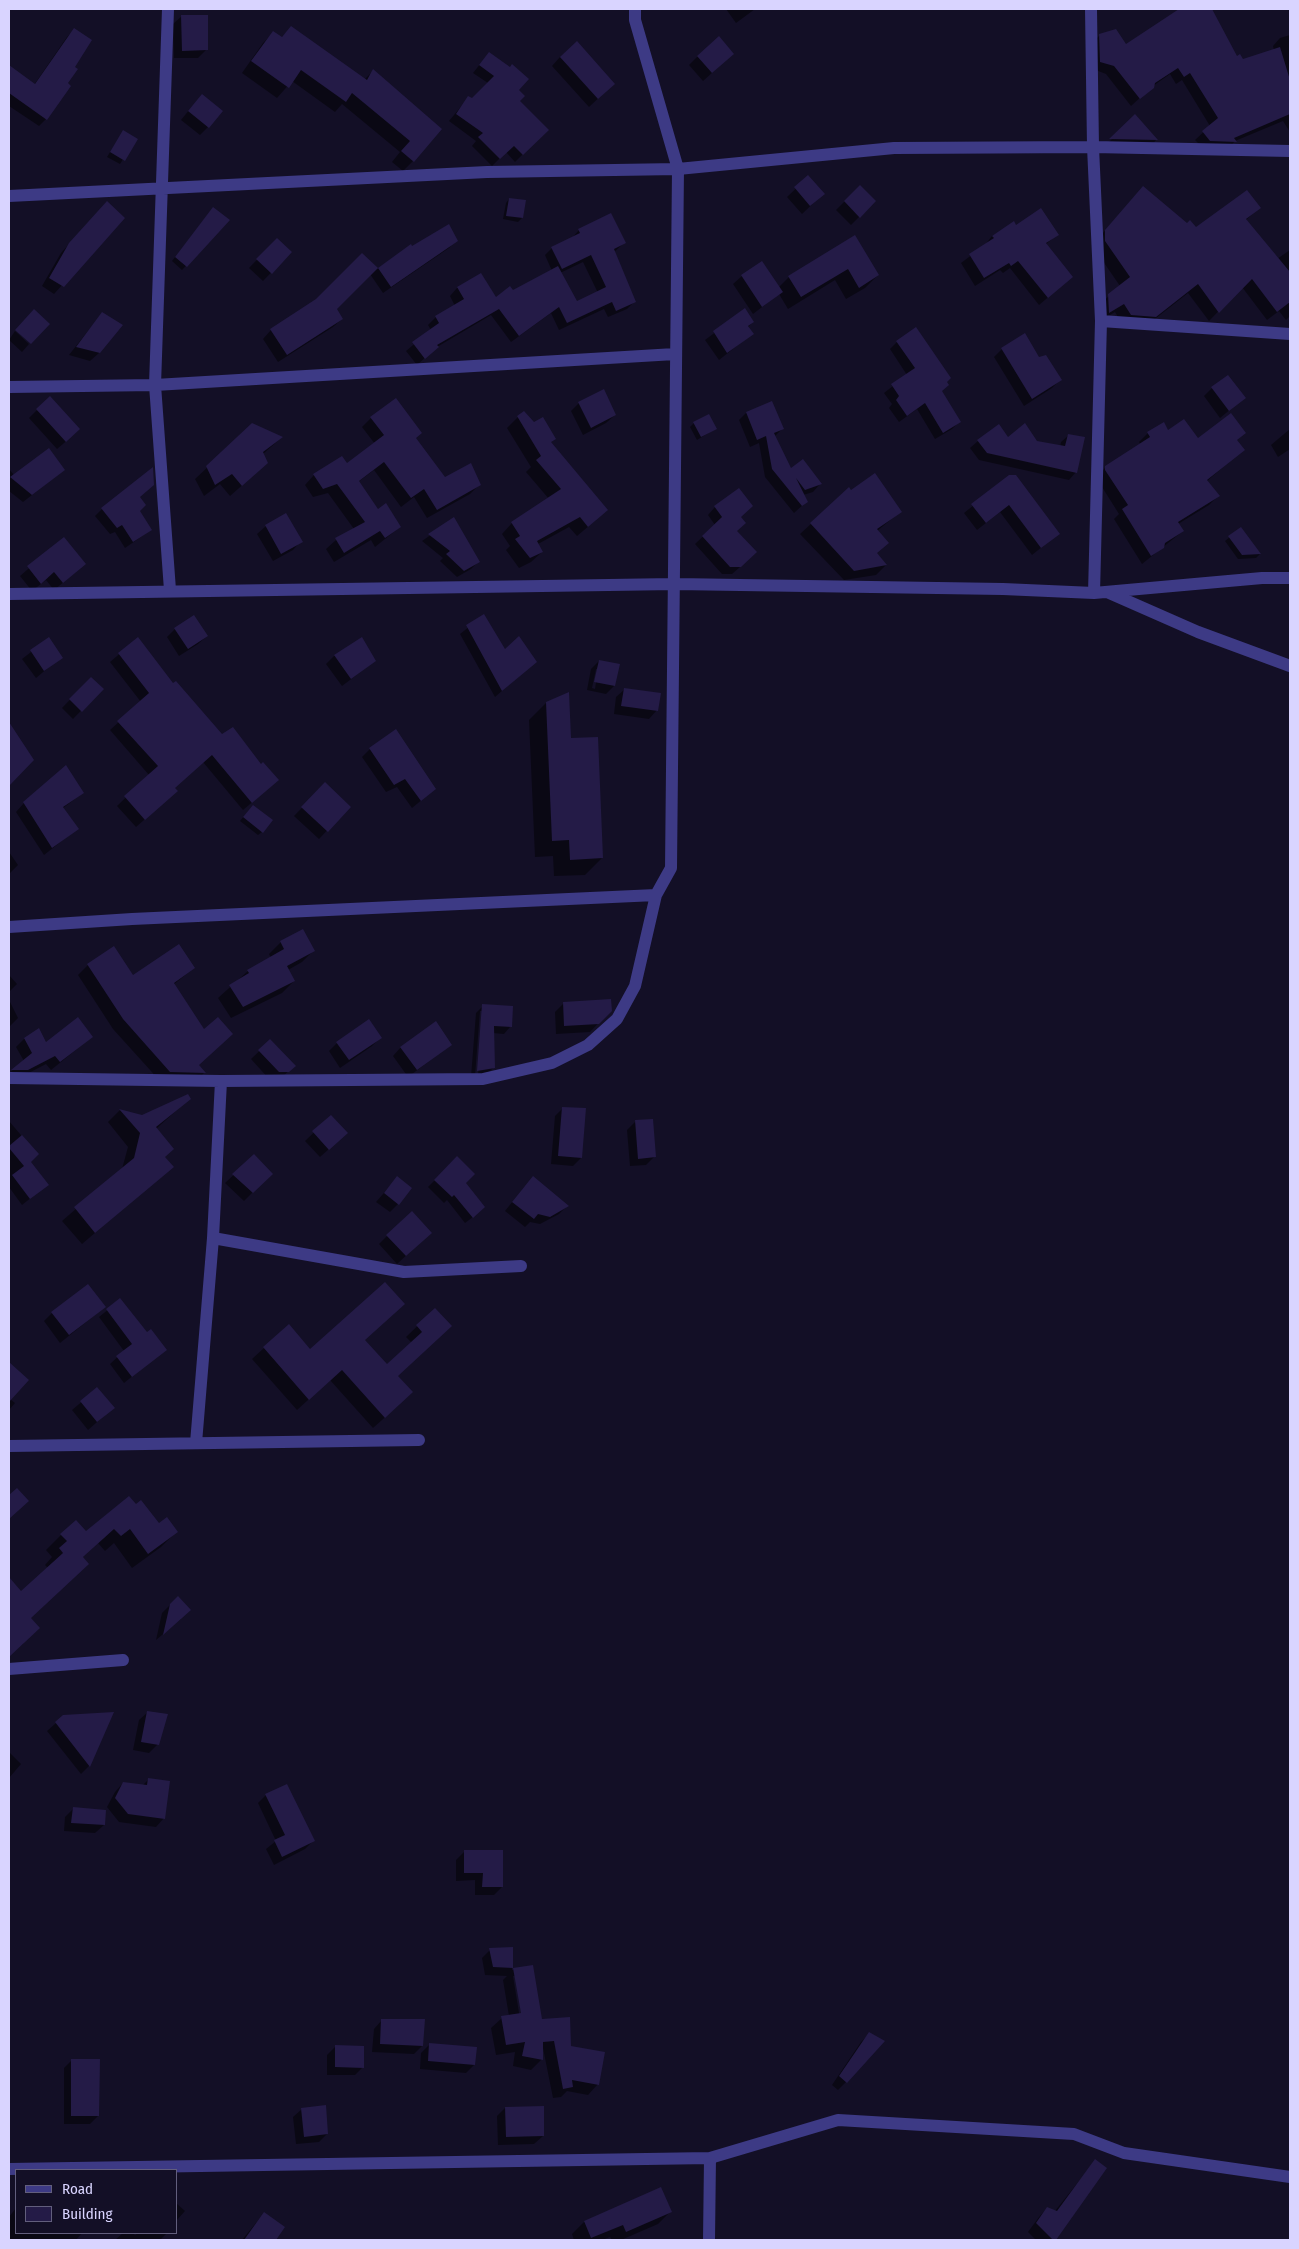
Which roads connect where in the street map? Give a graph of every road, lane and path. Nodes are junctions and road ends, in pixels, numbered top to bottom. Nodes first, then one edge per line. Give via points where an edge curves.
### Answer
1 (168, 9) edge
2 (635, 9) edge
3 (1091, 9) edge
4 (1093, 147) junction
5 (1290, 151) edge
6 (678, 169) junction
7 (163, 188) junction
8 (9, 196) edge
9 (1101, 320) junction
10 (1290, 334) edge
11 (675, 354) junction
12 (156, 385) junction
13 (9, 387) edge
14 (1290, 578) edge
15 (676, 584) junction
16 (170, 590) junction
17 (1100, 592) junction
18 (9, 594) edge
19 (1290, 666) edge
20 (656, 895) junction
21 (9, 927) edge
22 (9, 1078) edge
23 (221, 1081) junction
24 (213, 1238) junction
25 (521, 1266) dead end
26 (419, 1440) dead end
27 (196, 1443) junction
28 (9, 1446) edge
29 (123, 1660) dead end
30 (9, 1669) edge
31 (710, 2158) junction
32 (9, 2169) edge
33 (1290, 2177) edge
34 (709, 2240) edge

1 - 7 street
2 - 6 street
3 - 4 street
4 - 5 street
4 - 6 street via 894,148
4 - 9 street
6 - 7 street via 487,172
6 - 11 street
7 - 8 street
7 - 12 street
9 - 10 street
9 - 17 street
11 - 12 street
11 - 15 street
12 - 13 street
12 - 16 street
14 - 17 street
15 - 16 street
15 - 17 street
15 - 20 street via 671,868
16 - 18 street
17 - 19 street
20 - 21 street
20 - 23 street via 635,986 616,1019 588,1045 552,1063 483,1079
22 - 23 street
23 - 24 street
24 - 25 street via 404,1272
24 - 27 street
26 - 27 street
27 - 28 street
29 - 30 street
31 - 32 street
31 - 33 street via 838,2120 1074,2134 1124,2153
31 - 34 street

